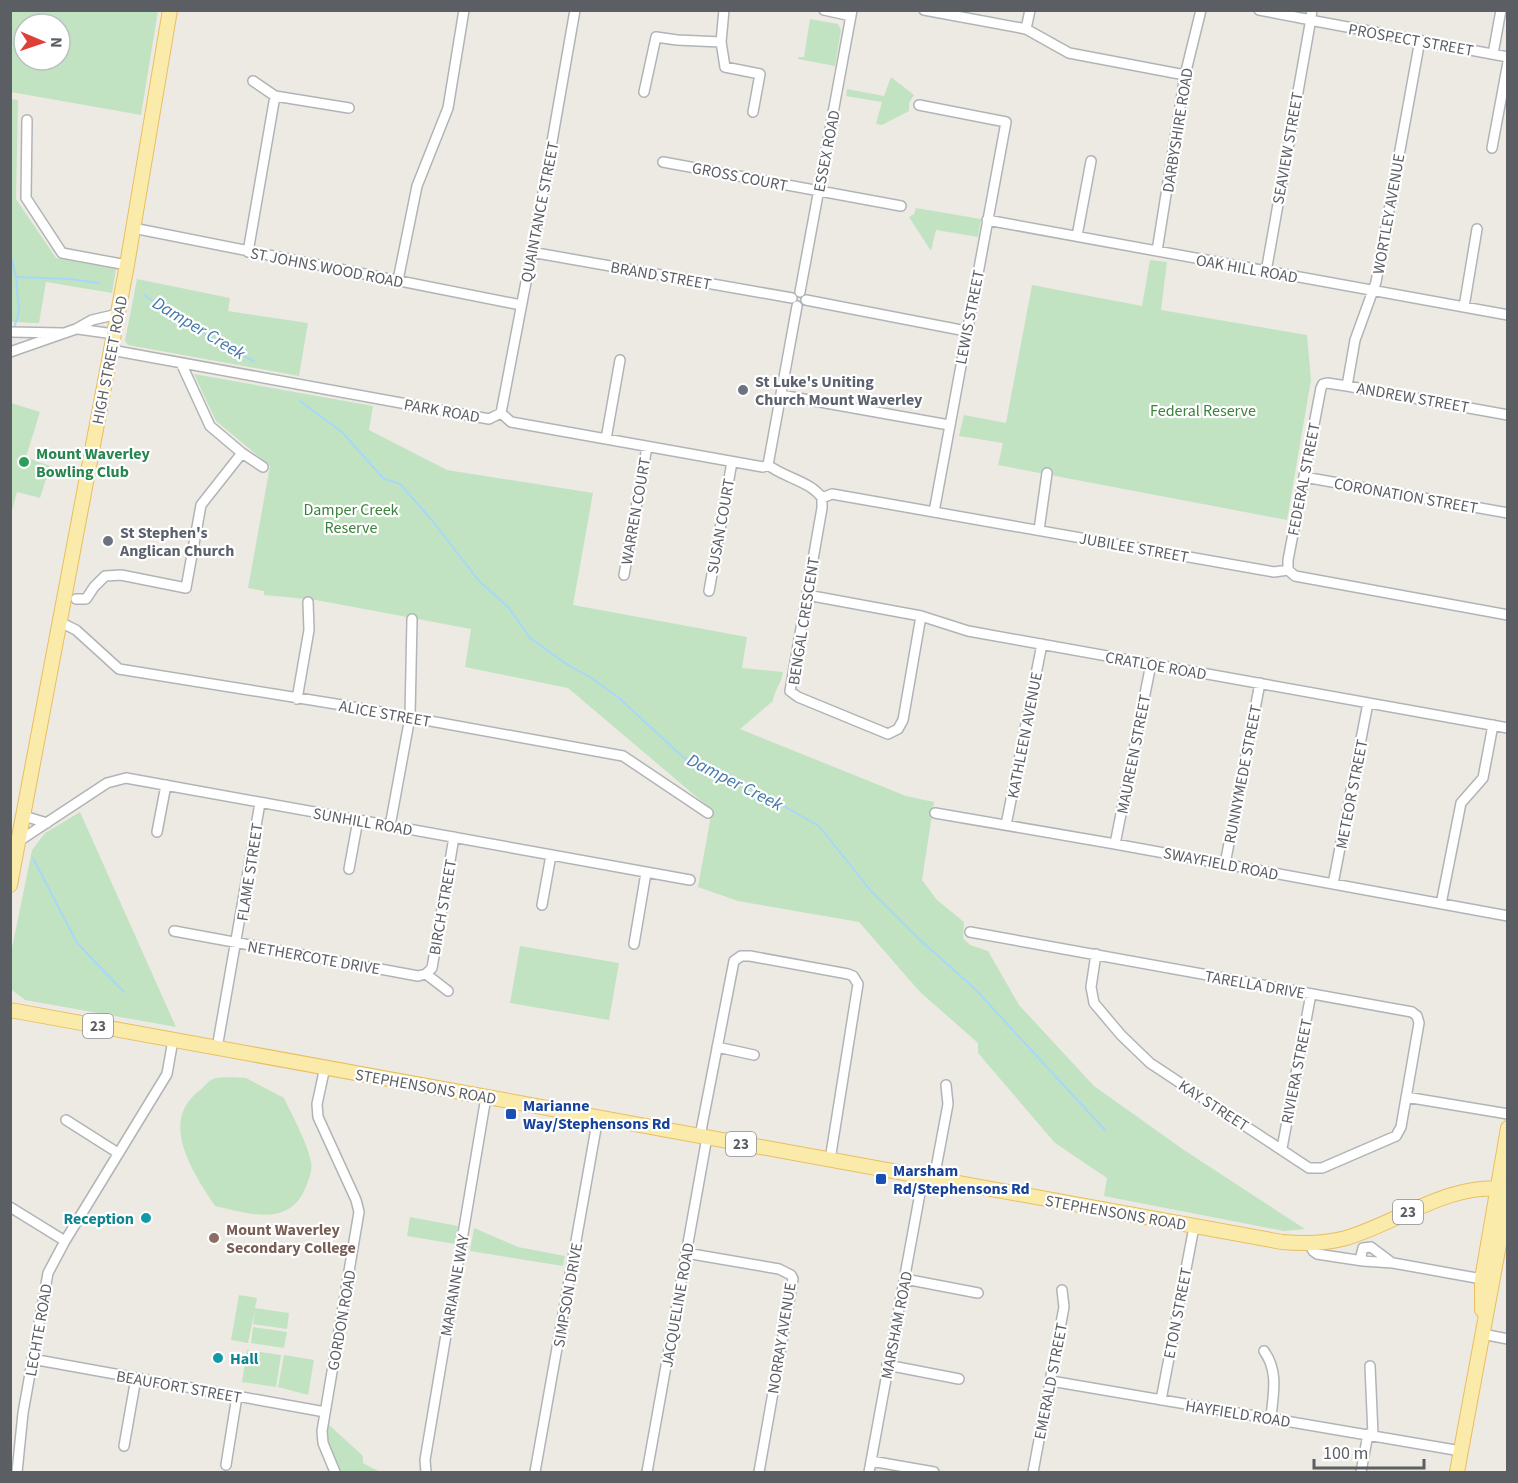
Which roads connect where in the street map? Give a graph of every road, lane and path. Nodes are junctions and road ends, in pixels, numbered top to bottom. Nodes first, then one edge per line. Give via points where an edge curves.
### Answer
1 (170, 10) edge
2 (464, 10) edge
3 (575, 10) edge
4 (724, 10) edge
5 (825, 10) edge
6 (924, 10) edge
7 (1030, 10) edge
8 (1200, 10) edge
9 (1260, 10) edge
10 (1501, 10) edge
11 (852, 13) edge
12 (1311, 18) edge
13 (1026, 29) junction
14 (1420, 40) junction
15 (721, 42) junction
16 (1493, 54) junction
17 (1508, 57) edge
18 (1508, 62) edge
19 (1185, 75) junction
20 (253, 81) dead end
21 (644, 92) dead end
22 (275, 96) junction
23 (919, 105) dead end
24 (349, 108) dead end
25 (753, 112) dead end
26 (27, 120) dead end
27 (1492, 148) dead end
28 (1091, 161) dead end
29 (663, 162) dead end
30 (818, 190) junction
31 (901, 206) dead end
32 (987, 220) junction
33 (133, 228) junction
34 (1477, 229) dead end
35 (1077, 236) junction
36 (1156, 251) junction
37 (248, 252) junction
38 (531, 252) junction
39 (127, 265) junction
40 (1266, 272) junction
41 (398, 280) junction
42 (1372, 291) junction
43 (799, 299) junction
44 (521, 305) junction
45 (1464, 307) junction
46 (117, 315) junction
47 (1508, 315) edge
48 (76, 329) junction
49 (966, 331) junction
50 (64, 333) junction
51 (10, 334) edge
52 (114, 334) junction
53 (12, 350) edge
54 (111, 350) junction
55 (620, 360) dead end
56 (181, 363) junction
57 (1347, 386) junction
58 (1321, 388) joint
59 (781, 395) junction
60 (501, 413) junction
61 (1508, 414) edge
62 (949, 425) junction
63 (606, 439) junction
64 (646, 447) junction
65 (242, 453) junction
66 (732, 462) junction
67 (768, 465) junction
68 (263, 467) dead end
69 (1047, 473) dead end
70 (1304, 477) junction
71 (822, 498) junction
72 (934, 512) junction
73 (1508, 513) edge
74 (1039, 530) junction
75 (1288, 570) junction
76 (624, 575) dead end
77 (709, 591) dead end
78 (807, 595) junction
79 (76, 599) dead end
80 (308, 602) dead end
81 (1508, 615) edge
82 (921, 616) junction
83 (412, 619) dead end
84 (60, 622) junction
85 (1042, 644) junction
86 (1151, 664) junction
87 (1260, 683) junction
88 (297, 699) junction
89 (1368, 703) junction
90 (411, 717) junction
91 (1493, 725) junction
92 (1508, 728) edge
93 (166, 785) junction
94 (260, 802) junction
95 (708, 813) dead end
96 (935, 813) dead end
97 (24, 816) junction
98 (358, 820) junction
99 (47, 823) junction
100 (1006, 825) junction
101 (390, 826) junction
102 (157, 832) dead end
103 (454, 837) junction
104 (19, 841) junction
105 (1115, 844) junction
106 (551, 855) junction
107 (1225, 864) junction
108 (349, 869) dead end
109 (646, 873) junction
110 (690, 880) dead end
111 (1333, 884) junction
112 (10, 885) edge
113 (1441, 904) junction
114 (542, 905) dead end
115 (1508, 916) edge
116 (174, 931) dead end
117 (970, 932) dead end
118 (237, 943) junction
119 (634, 944) dead end
120 (1096, 954) junction
121 (426, 974) junction
122 (448, 991) dead end
123 (1311, 994) junction
124 (10, 1003) edge
125 (15, 1012) edge
126 (174, 1040) junction
127 (717, 1047) junction
128 (217, 1048) junction
129 (754, 1054) dead end
130 (325, 1067) junction
131 (946, 1085) dead end
132 (486, 1097) junction
133 (1406, 1097) junction
134 (1508, 1114) edge
135 (598, 1117) junction
136 (66, 1120) dead end
137 (1508, 1128) edge
138 (1396, 1136) joint
139 (703, 1137) junction
140 (1282, 1149) junction
141 (118, 1153) junction
142 (830, 1160) junction
143 (929, 1178) junction
144 (1504, 1191) edge
145 (10, 1207) edge
146 (1194, 1227) junction
147 (65, 1241) junction
148 (1310, 1244) junction
149 (686, 1253) junction
150 (1363, 1261) junction
151 (1393, 1263) junction
152 (905, 1279) junction
153 (1487, 1280) junction
154 (1062, 1290) dead end
155 (978, 1293) dead end
156 (1482, 1329) junction
157 (1508, 1339) edge
158 (1264, 1352) dead end
159 (32, 1359) junction
160 (888, 1365) junction
161 (1370, 1366) dead end
162 (136, 1378) junction
163 (959, 1379) dead end
164 (1051, 1381) junction
165 (237, 1396) junction
166 (1161, 1400) junction
167 (325, 1412) junction
168 (1271, 1418) junction
169 (1370, 1435) junction
170 (124, 1446) dead end
171 (1461, 1450) junction
172 (871, 1461) junction
173 (226, 1465) dead end
174 (16, 1473) edge
175 (335, 1473) edge
176 (426, 1473) edge
177 (535, 1473) edge
178 (647, 1473) edge
179 (759, 1473) edge
180 (869, 1473) edge
181 (934, 1473) edge
182 (1033, 1473) edge
183 (1361, 1473) edge
184 (1458, 1473) edge

1 - 33 main road, HIGH STREET ROAD
2 - 41 street via 448,108 417,186
3 - 38 street, QUAINTANCE STREET
4 - 15 street
5 - 11 street
6 - 13 street
7 - 13 street
8 - 19 street, DARBYSHIRE ROAD
9 - 12 street, PROSPECT STREET
10 - 16 street
11 - 30 street, ESSEX ROAD
12 - 14 street, PROSPECT STREET
12 - 40 street, SEAVIEW STREET
13 - 19 street via 1069,53
14 - 16 street, PROSPECT STREET
14 - 42 street, WORTLEY AVENUE
15 - 21 street via 656,37
15 - 25 street via 725,67 760,74
16 - 17 street, PROSPECT STREET
18 - 27 street
19 - 36 street, DARBYSHIRE ROAD
20 - 22 street
22 - 24 street
22 - 37 street
23 - 32 street, LEWIS STREET via 1006,122
26 - 39 street via 26,198 62,253
28 - 35 street
29 - 30 street, GROSS COURT
30 - 31 street, GROSS COURT
30 - 43 street, ESSEX ROAD
32 - 35 street, OAK HILL ROAD
32 - 49 street, LEWIS STREET
33 - 37 street, ST JOHNS WOOD ROAD
33 - 39 main road, HIGH STREET ROAD
34 - 45 street
35 - 36 street, OAK HILL ROAD
36 - 40 street, OAK HILL ROAD
37 - 41 street, ST JOHNS WOOD ROAD
38 - 43 street, BRAND STREET
38 - 44 street, QUAINTANCE STREET
39 - 46 main road, HIGH STREET ROAD
40 - 42 street, OAK HILL ROAD
41 - 44 street, ST JOHNS WOOD ROAD
42 - 45 street, OAK HILL ROAD
42 - 57 street, WORTLEY AVENUE via 1355,340
43 - 49 street, BRAND STREET
43 - 59 street, ESSEX ROAD
44 - 60 street, QUAINTANCE STREET
45 - 47 street, OAK HILL ROAD
46 - 48 street via 92,320
46 - 52 main road, HIGH STREET ROAD
48 - 50 street
48 - 52 street
49 - 62 street, LEWIS STREET
50 - 51 street
50 - 53 street
51 - 53 street
52 - 54 main road, HIGH STREET ROAD
54 - 56 street, PARK ROAD
54 - 84 main road, HIGH STREET ROAD
55 - 63 street
56 - 60 street, PARK ROAD via 489,419
56 - 65 street via 210,426
57 - 58 street, ANDREW STREET via 1327,382
57 - 61 street, ANDREW STREET
58 - 70 street, FEDERAL STREET
59 - 62 street
59 - 67 street, ESSEX ROAD
60 - 63 street, PARK ROAD via 511,422
62 - 72 street, LEWIS STREET
63 - 64 street, PARK ROAD
64 - 66 street, PARK ROAD
64 - 76 street, WARREN COURT
65 - 68 street
65 - 79 street via 201,505 186,588 121,575 105,576 87,599
66 - 67 street, PARK ROAD
66 - 77 street, SUSAN COURT
67 - 71 street via 815,488
69 - 74 street
70 - 73 street, CORONATION STREET
70 - 75 street, FEDERAL STREET
71 - 72 street, JUBILEE STREET via 832,494
71 - 78 street, BENGAL CRESCENT
72 - 74 street, JUBILEE STREET
74 - 75 street, JUBILEE STREET via 1274,572
75 - 81 street, JUBILEE STREET via 1295,576
78 - 82 street, CRATLOE ROAD
78 - 82 street, BENGAL CRESCENT via 790,691 888,734 898,729 903,720
80 - 88 street via 309,630
82 - 85 street, CRATLOE ROAD via 968,631
83 - 90 street
84 - 88 street, ALICE STREET via 76,630 119,669
84 - 97 main road, HIGH STREET ROAD
85 - 86 street, CRATLOE ROAD
85 - 100 street, KATHLEEN AVENUE
86 - 87 street, CRATLOE ROAD
86 - 105 street, MAUREEN STREET
87 - 89 street, CRATLOE ROAD
87 - 107 street, RUNNYMEDE STREET
88 - 90 street, ALICE STREET
89 - 91 street, CRATLOE ROAD
89 - 111 street, METEOR STREET
90 - 95 street, ALICE STREET via 623,756
90 - 101 street
91 - 92 street, CRATLOE ROAD
91 - 113 street via 1483,778 1461,803
93 - 94 street, SUNHILL ROAD
93 - 99 street, SUNHILL ROAD via 126,778 107,783
93 - 102 street
94 - 98 street, SUNHILL ROAD
94 - 118 street, FLAME STREET
96 - 100 street, SWAYFIELD ROAD
97 - 99 street
97 - 104 main road, HIGH STREET ROAD
98 - 101 street, SUNHILL ROAD
98 - 108 street
99 - 104 street, SUNHILL ROAD
100 - 105 street, SWAYFIELD ROAD
101 - 103 street, SUNHILL ROAD
103 - 106 street, SUNHILL ROAD
103 - 121 street, BIRCH STREET via 432,968
104 - 112 main road, HIGH STREET ROAD
105 - 107 street, SWAYFIELD ROAD
106 - 109 street, SUNHILL ROAD
106 - 114 street
107 - 111 street, SWAYFIELD ROAD
109 - 110 street, SUNHILL ROAD
109 - 119 street
111 - 113 street, SWAYFIELD ROAD
113 - 115 street, SWAYFIELD ROAD
116 - 118 street, NETHERCOTE DRIVE
117 - 120 street, TARELLA DRIVE
118 - 121 street, NETHERCOTE DRIVE via 418,976
118 - 128 street, FLAME STREET
120 - 123 street, TARELLA DRIVE
120 - 140 street, KAY STREET via 1091,987 1094,1002 1121,1035 1150,1063
121 - 122 street
123 - 133 street, TARELLA DRIVE via 1417,1016
123 - 140 street, RIVIERA STREET
124 - 125 main road
125 - 126 main road, STEPHENSONS ROAD / 23
126 - 128 main road, STEPHENSONS ROAD / 23
126 - 141 street, LECHTE ROAD via 167,1074
127 - 129 street
127 - 139 street, JACQUELINE ROAD
127 - 142 street, JACQUELINE ROAD via 733,966 741,956 848,974 856,979 858,990
128 - 130 main road, STEPHENSONS ROAD / 23
130 - 132 main road, STEPHENSONS ROAD / 23
130 - 167 street, GORDON ROAD via 318,1117 359,1212
131 - 143 street, MARSHAM ROAD via 948,1104
132 - 135 main road, STEPHENSONS ROAD / 23
132 - 176 street, MARIANNE WAY via 425,1460
133 - 134 street
133 - 138 street, TARELLA DRIVE
135 - 139 main road, STEPHENSONS ROAD / 23
135 - 177 street, SIMPSON DRIVE
136 - 141 street
137 - 144 main road
138 - 140 street, KAY STREET via 1322,1168 1309,1168
139 - 142 main road, STEPHENSONS ROAD / 23
139 - 149 street, JACQUELINE ROAD
141 - 147 street, LECHTE ROAD
142 - 143 main road, STEPHENSONS ROAD / 23
143 - 146 main road, STEPHENSONS ROAD / 23
143 - 152 street, MARSHAM ROAD
144 - 148 main road, STEPHENSONS ROAD / 23 via 1453,1194 1346,1238
144 - 153 main road
145 - 147 street
146 - 148 main road, STEPHENSONS ROAD / 23
146 - 166 street, ETON STREET
147 - 159 street, LECHTE ROAD via 48,1272
148 - 150 street via 1317,1254
149 - 178 street, JACQUELINE ROAD
149 - 179 street, NORRAY AVENUE via 778,1269 793,1279
150 - 151 street
150 - 151 street via 1363,1248 1371,1247
151 - 153 street
152 - 155 street
152 - 160 street, MARSHAM ROAD
153 - 156 main road
154 - 164 street, EMERALD STREET via 1064,1307
156 - 157 street
156 - 171 main road
158 - 168 street via 1275,1377
159 - 162 street, BEAUFORT STREET
159 - 174 street, LECHTE ROAD
160 - 163 street
160 - 172 street, MARSHAM ROAD
161 - 169 street
162 - 165 street, BEAUFORT STREET
162 - 170 street
164 - 166 street, HAYFIELD ROAD
164 - 182 street, EMERALD STREET
165 - 167 street, BEAUFORT STREET
165 - 173 street
166 - 168 street, HAYFIELD ROAD
167 - 175 street, GORDON ROAD via 322,1437
168 - 169 street, HAYFIELD ROAD
169 - 171 street, HAYFIELD ROAD
169 - 183 street
171 - 184 main road
172 - 180 street, MARSHAM ROAD
172 - 181 street

